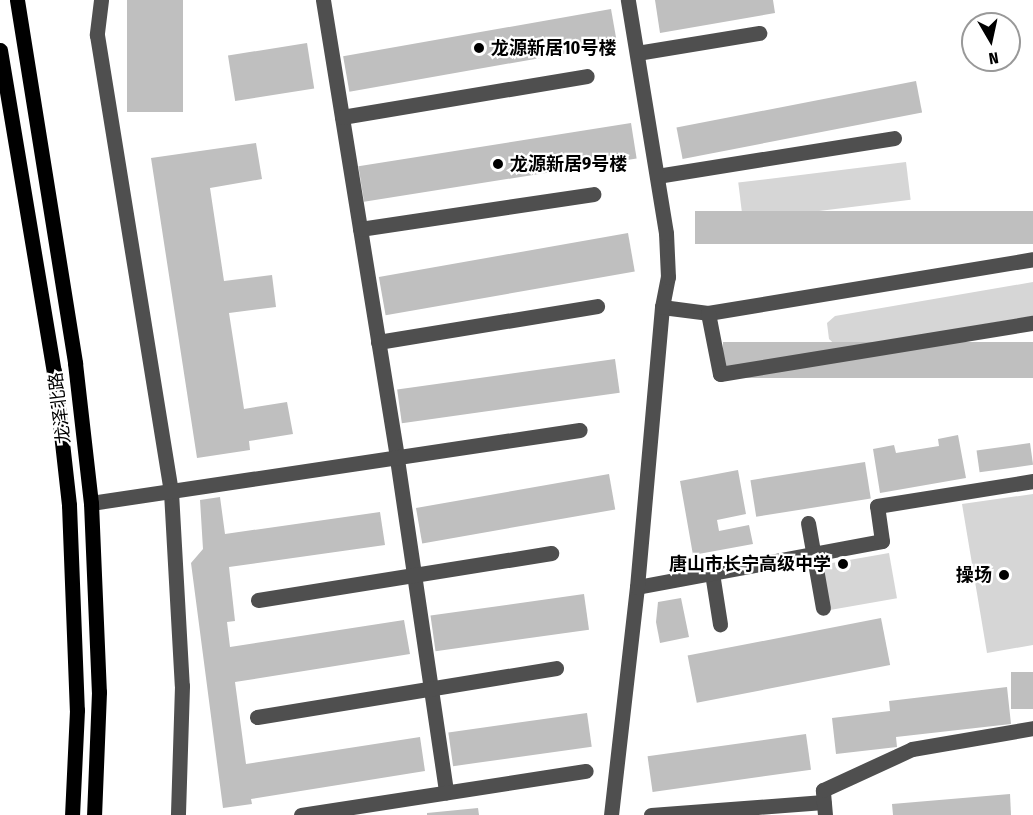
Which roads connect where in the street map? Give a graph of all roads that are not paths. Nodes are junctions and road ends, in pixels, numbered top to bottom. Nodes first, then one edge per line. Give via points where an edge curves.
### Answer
1 (17, 0) edge
2 (101, 0) edge
3 (323, 0) edge
4 (628, 0) edge
5 (759, 33) dead end
6 (0, 50) edge
7 (637, 53) junction
8 (587, 76) dead end
9 (342, 117) junction
10 (894, 138) dead end
11 (657, 176) junction
12 (593, 194) dead end
13 (360, 229) junction
14 (1033, 259) edge
15 (597, 306) dead end
16 (662, 307) junction
17 (708, 313) junction
18 (1033, 323) edge
19 (378, 342) junction
20 (580, 430) dead end
21 (398, 459) junction
22 (1033, 481) edge
23 (171, 492) junction
24 (91, 503) junction
25 (808, 523) dead end
26 (550, 553) dead end
27 (814, 555) junction
28 (712, 573) junction
29 (415, 575) junction
30 (637, 587) junction
31 (258, 600) dead end
32 (823, 608) dead end
33 (720, 624) dead end
34 (556, 668) dead end
35 (431, 688) junction
36 (257, 717) dead end
37 (1033, 728) edge
38 (586, 771) dead end
39 (446, 792) junction
40 (825, 809) edge
41 (72, 815) edge
42 (94, 815) edge
43 (178, 815) edge
44 (301, 815) edge
45 (611, 815) edge
46 (651, 815) edge

1 - 24 main road, 龙泽北路 via 75,363
2 - 23 street via 98,35
3 - 9 street
4 - 7 street
5 - 7 street
6 - 41 main road, 龙泽北路 via 54,371 69,505 77,710
7 - 11 street
8 - 9 street
9 - 13 street
10 - 11 street
11 - 16 street via 668,277
12 - 13 street
13 - 19 street
14 - 17 street
15 - 19 street
16 - 17 street
16 - 30 street
17 - 18 street via 720,374
19 - 21 street
20 - 21 street
21 - 23 street
21 - 29 street
22 - 27 street via 877,506 882,541
23 - 24 street
23 - 43 street via 182,686
24 - 42 main road, 龙泽北路 via 99,692
25 - 27 street
26 - 29 street
27 - 28 street
27 - 32 street
28 - 30 street
28 - 33 street
29 - 31 street
29 - 35 street
30 - 45 street
34 - 35 street
35 - 36 street
35 - 39 street
37 - 40 street via 912,749 823,790
38 - 39 street
39 - 44 street
40 - 46 street

